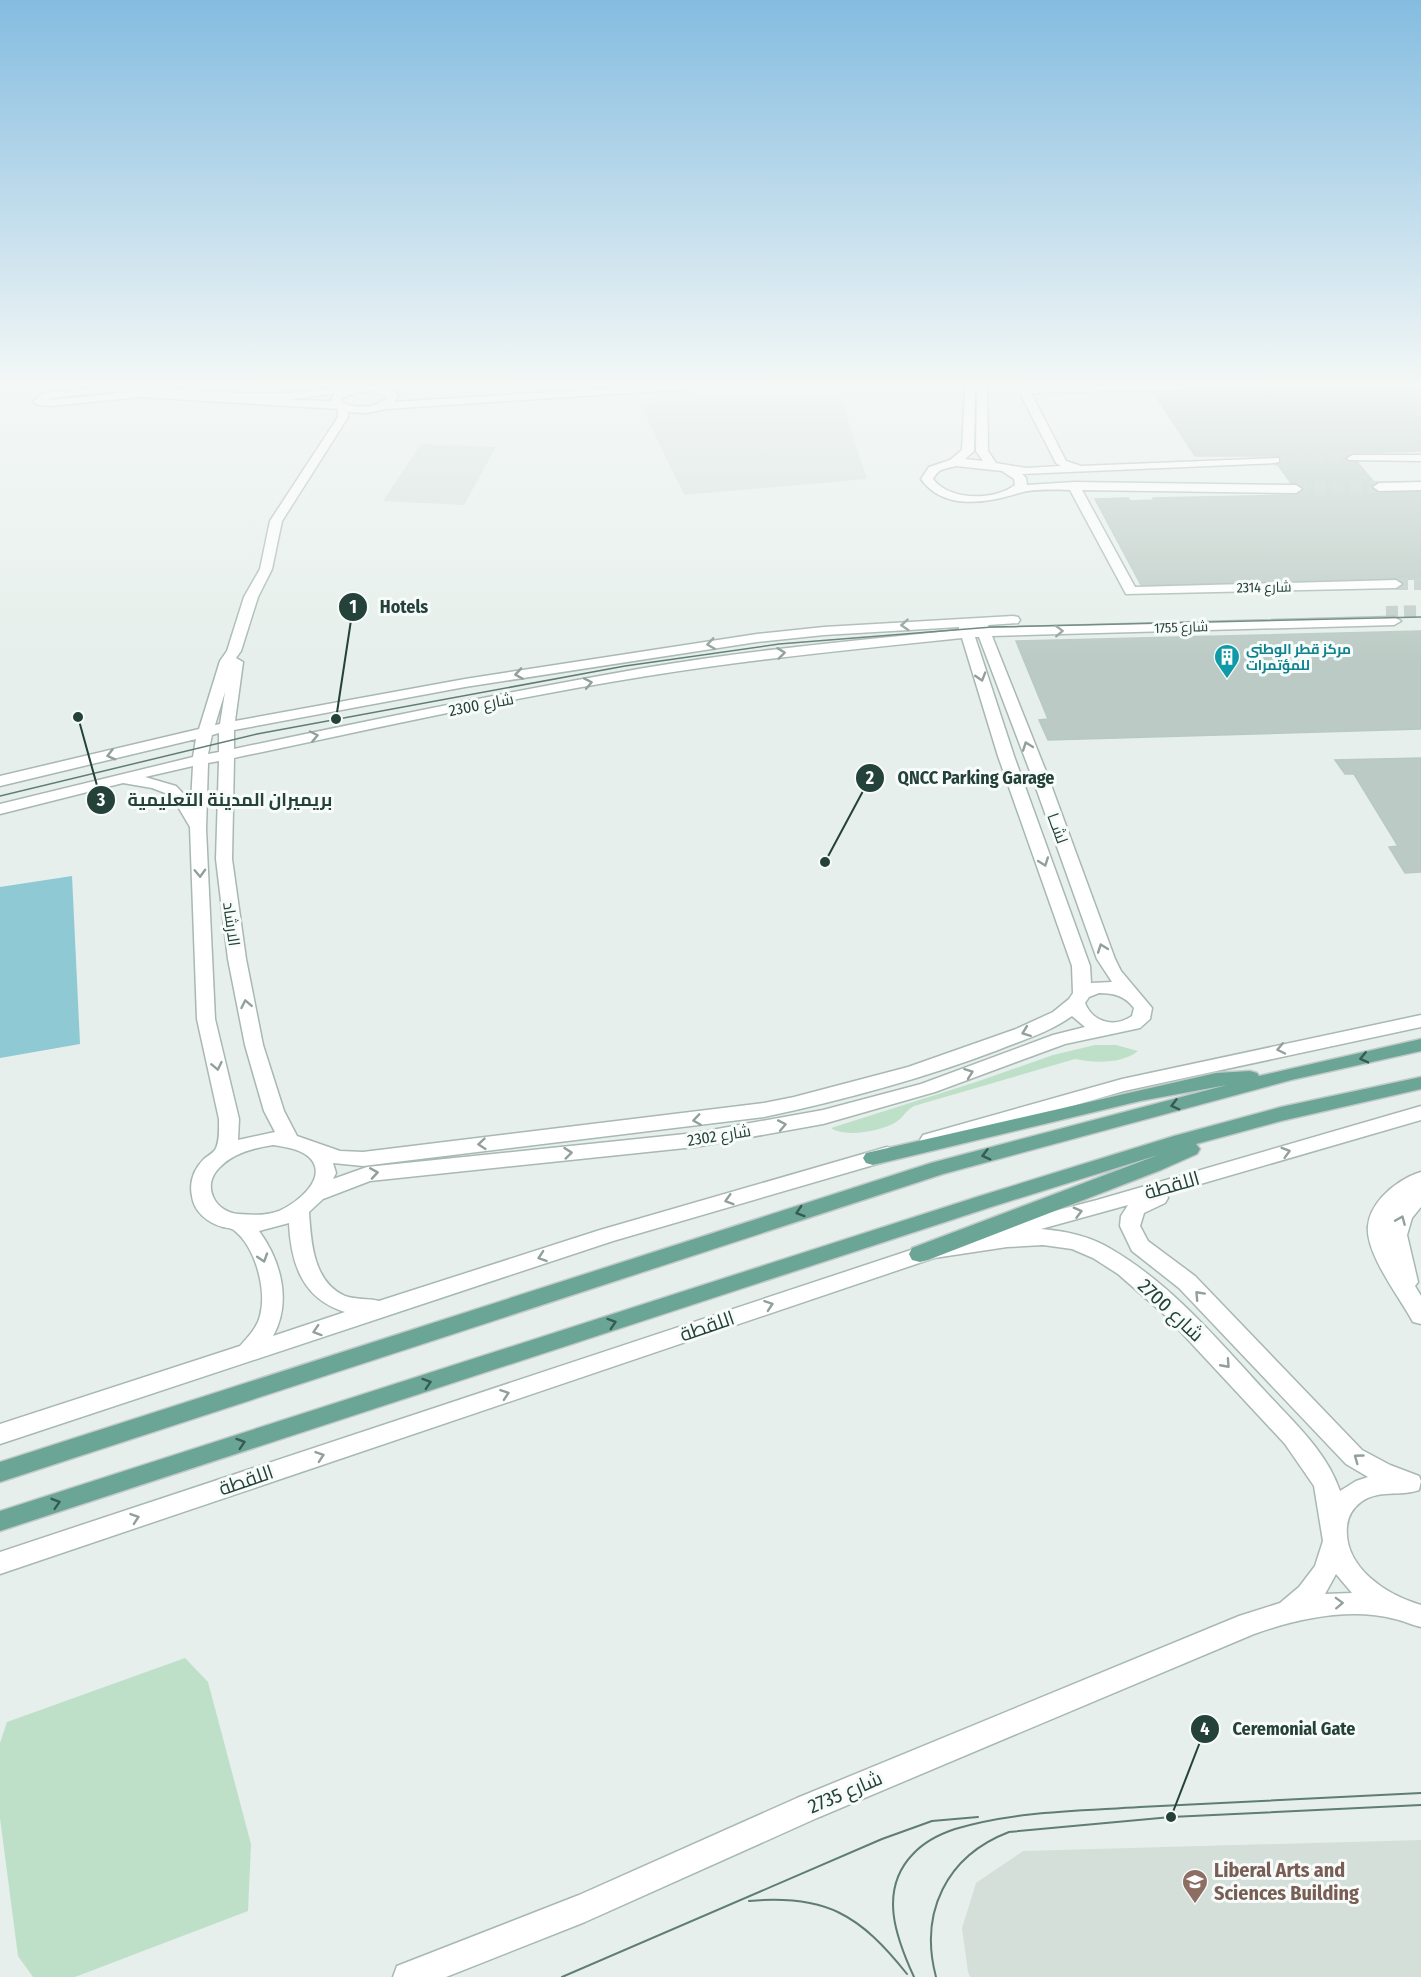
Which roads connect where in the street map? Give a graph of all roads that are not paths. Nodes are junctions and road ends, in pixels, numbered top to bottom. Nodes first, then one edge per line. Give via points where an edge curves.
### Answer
1 (302, 478) edge
2 (316, 478) edge
3 (927, 478) edge
4 (1020, 478) edge
5 (1181, 478) edge
6 (1421, 486) edge
7 (1123, 487) junction
8 (1379, 487) tunnel mouth
9 (1237, 489) junction
10 (1296, 489) tunnel mouth
11 (1018, 490) junction
12 (1078, 490) junction
13 (274, 533) junction
14 (1396, 584) tunnel mouth
15 (1390, 616) tunnel mouth
16 (974, 627) junction
17 (824, 631) junction
18 (842, 646) junction
19 (234, 651) junction
20 (232, 702) junction
21 (296, 713) junction
22 (227, 727) junction
23 (206, 731) junction
24 (226, 755) junction
25 (199, 761) junction
26 (0, 781) edge
27 (103, 782) junction
28 (0, 809) edge
29 (198, 829) junction
30 (1134, 996) junction
31 (1079, 998) junction
32 (1421, 1021) edge
33 (1109, 1028) junction
34 (1421, 1045) edge
35 (1291, 1074) junction
36 (1421, 1083) edge
37 (1421, 1113) edge
38 (1237, 1126) junction
39 (289, 1139) junction
40 (313, 1149) junction
41 (224, 1153) junction
42 (873, 1158) junction
43 (1258, 1160) junction
44 (1421, 1179) edge
45 (319, 1193) junction
46 (1421, 1194) edge
47 (299, 1211) junction
48 (241, 1224) junction
49 (920, 1254) junction
50 (1410, 1292) junction
51 (393, 1307) junction
52 (1421, 1316) edge
53 (247, 1354) junction
54 (0, 1434) edge
55 (0, 1472) edge
56 (1416, 1484) edge
57 (0, 1521) edge
58 (1334, 1534) junction
59 (0, 1563) edge
60 (1394, 1607) junction
61 (1284, 1611) junction
62 (1420, 1616) edge
63 (408, 1977) edge

1 - 13 street, الارشاد via 280,512
2 - 13 street, الارشاد
3 - 11 street via 946,494 976,499 1006,496
4 - 11 street
5 - 7 street via 1168,484
6 - 8 street
7 - 9 street
7 - 12 street
9 - 10 street
9 - 12 street via 1215,493
11 - 12 street
12 - 14 street, شارع 2314 via 1131,591
13 - 19 street, الارشاد via 266,569 251,597
15 - 16 street, شارع 1755
16 -> 17 street, شارع 2300
16 - 18 street, شارع 2300
30 -> 16 street, لشــا via 1106,959
16 -> 31 street, لشــا via 1006,756 1082,966
17 - 18 street via 842,634 846,640
17 -> 21 street, شارع 2300 via 655,653
24 -> 18 street, شارع 2300 via 645,672
19 - 20 street, الارشاد
19 - 23 street, الارشاد
20 - 21 street via 256,712
20 - 22 street, الارشاد
21 - 22 street, شارع 2300
22 - 23 street, شارع 2300
22 - 24 street, الارشاد
23 - 25 street, الارشاد
23 -> 26 street, شارع 2300
24 - 25 street, شارع 2300
39 -> 24 street, الارشاد via 274,1111 263,1075 237,959 224,860
25 - 27 street, شارع 2300
25 - 29 street, الارشاد
27 - 28 street, شارع 2300
27 - 29 street, الارشاد via 148,783 175,792 183,798
29 -> 41 street, الارشاد via 206,1019 229,1119
30 - 31 street via 1097,987
30 - 33 street via 1143,1008 1141,1019 1128,1027
31 - 33 street via 1081,1016
31 -> 40 street, شارع 2302 via 1057,1019 983,1048 817,1100 764,1110 363,1159 338,1158
32 -> 42 street via 1122,1085
45 -> 33 street, شارع 2302 via 367,1174 695,1140 823,1117 928,1088 1060,1039
34 -> 35 main road
35 - 42 main road via 1216,1079
35 -> 55 main road via 938,1168
36 - 38 main road, اللقطة
43 -> 37 street, اللقطة
38 - 49 main road via 1154,1165
57 -> 38 main road, اللقطة via 987,1201
39 - 40 street
39 - 41 street via 255,1140
40 - 45 street via 326,1169
41 - 48 street via 203,1176 202,1201 217,1216
42 -> 51 street via 607,1235
49 -> 43 street, اللقطة
56 -> 43 street, شارع 2700 via 1354,1457 1187,1282 1134,1238 1130,1226 1137,1208
44 - 50 street via 1390,1201 1380,1214 1379,1241 1389,1265
45 - 47 street
50 -> 46 street via 1396,1241 1397,1223
47 - 48 street via 271,1222
47 - 51 street via 307,1264 321,1291 341,1305
48 -> 53 street via 262,1250 275,1298 267,1326
49 -> 58 street, شارع 2700 via 1038,1237 1076,1242 1099,1251 1175,1311 1312,1460 1330,1495
59 -> 49 street, اللقطة
50 - 52 street
51 -> 53 street
53 - 54 street
56 - 58 street via 1382,1482 1358,1489 1341,1504
58 - 60 street via 1346,1568 1366,1590
58 - 61 street, شارع 2735 via 1328,1570 1310,1593
61 -> 60 street, شارع 2735 via 1336,1603
60 - 62 street
61 - 63 street, شارع 2735 via 807,1808 585,1907

